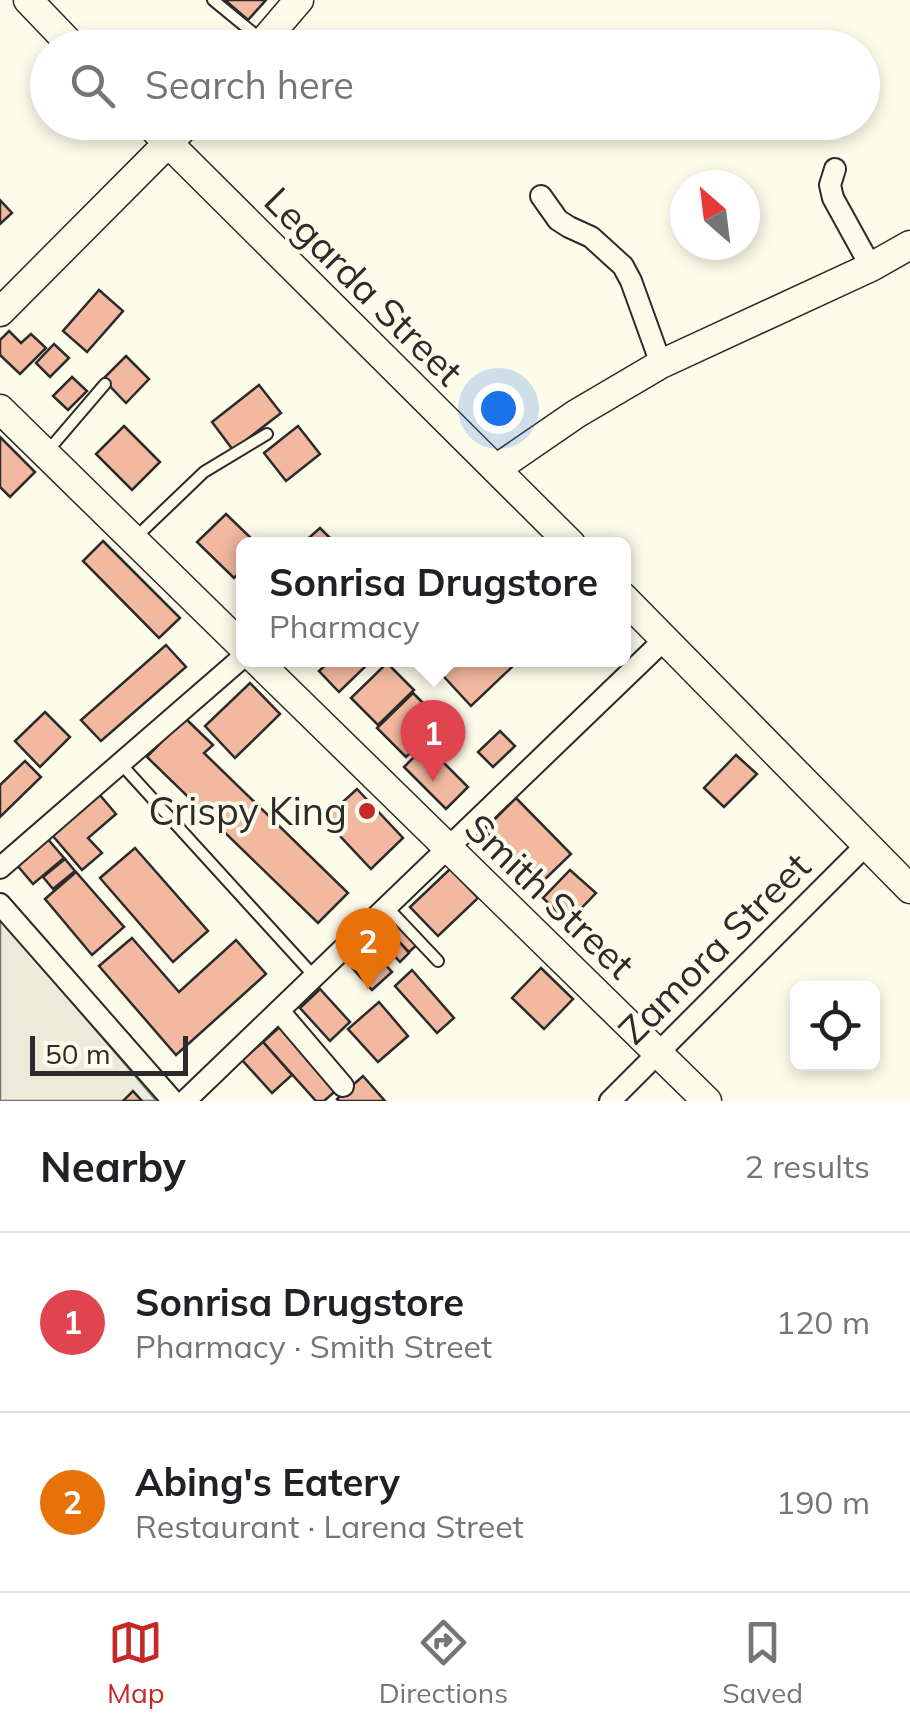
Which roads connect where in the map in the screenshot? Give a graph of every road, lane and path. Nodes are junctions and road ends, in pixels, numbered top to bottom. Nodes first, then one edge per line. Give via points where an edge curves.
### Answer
1 (28, 0) edge
2 (214, 0) edge
3 (298, 0) edge
4 (57, 30) edge
5 (245, 30) edge
6 (272, 30) edge
7 (164, 140) edge
8 (173, 140) edge
9 (169, 145) junction
10 (835, 169) dead end
11 (542, 196) dead end
12 (908, 250) edge
13 (871, 267) junction
14 (0, 312) edge
15 (661, 364) junction
16 (104, 384) dead end
17 (0, 409) edge
18 (268, 434) dead end
19 (46, 454) junction
20 (496, 469) junction
21 (564, 537) edge
22 (133, 539) junction
23 (631, 605) edge
24 (665, 639) junction
25 (236, 640) edge
26 (236, 663) edge
27 (263, 667) edge
28 (120, 763) junction
29 (866, 845) junction
30 (448, 848) junction
31 (0, 868) edge
32 (910, 889) edge
33 (0, 904) edge
34 (388, 907) junction
35 (438, 961) dead end
36 (315, 976) junction
37 (279, 1011) junction
38 (658, 1054) junction
39 (343, 1086) dead end
40 (173, 1101) edge
41 (185, 1101) edge
42 (610, 1101) edge
43 (707, 1101) edge

1 - 4 street
2 - 5 lane
3 - 6 street
7 - 9 street, Legarda Street
8 - 9 street
9 - 14 street
9 - 20 street, Legarda Street
10 - 13 street via 832,198
11 - 15 street via 558,220 592,237 623,266
12 - 13 street
13 - 15 street
15 - 20 street
16 - 19 lane
17 - 19 street
18 - 22 lane via 204,472
19 - 22 street
20 - 21 street, Legarda Street
22 - 25 street
23 - 24 street
24 - 29 street
24 - 30 street
26 - 28 street
27 - 30 street, Smith Street
28 - 31 street
28 - 36 lane
29 - 32 street
29 - 38 street, Zamora Street
30 - 34 street
30 - 38 street, Smith Street
33 - 40 street
34 - 35 lane
34 - 36 street
36 - 37 street
37 - 39 street
37 - 41 street
38 - 42 street, Zamora Street
38 - 43 street, Smith Street

